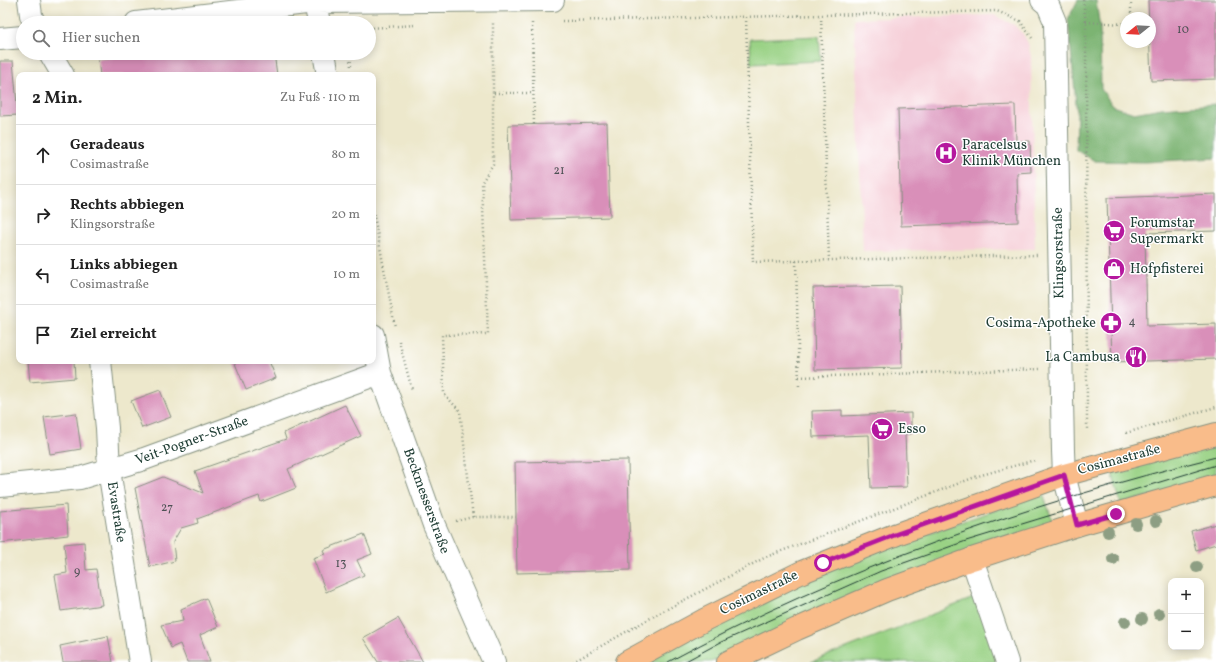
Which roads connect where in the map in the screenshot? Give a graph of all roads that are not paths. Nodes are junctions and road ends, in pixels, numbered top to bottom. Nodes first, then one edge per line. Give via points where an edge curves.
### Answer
1 (30, 0) edge
2 (309, 1) edge
3 (1045, 2) edge
4 (555, 11) edge
5 (31, 16) edge
6 (191, 16) edge
7 (316, 16) edge
8 (16, 38) edge
9 (0, 40) edge
10 (54, 60) edge
11 (325, 60) edge
12 (61, 72) edge
13 (327, 72) edge
14 (376, 351) edge
15 (100, 364) edge
16 (380, 373) junction
17 (1216, 434) edge
18 (109, 470) junction
19 (1064, 475) junction
20 (1216, 485) edge
21 (0, 486) edge
22 (1077, 525) junction
23 (972, 559) junction
24 (140, 662) edge
25 (494, 662) edge
26 (627, 662) edge
27 (728, 662) edge
28 (1007, 662) edge

1 - 5 street
2 - 4 street via 493,12
2 - 6 street
2 - 7 street
3 - 19 street, Klingsorstraße via 1055,22
8 - 9 street
10 - 12 street
11 - 13 street
14 - 16 street, Beckmesserstraße
15 - 18 street, Evastraße
16 - 18 street, Veit-Pogner-Straße
16 - 25 street, Beckmesserstraße via 434,525
17 - 19 main road, Cosimastraße
18 - 21 street, Veit-Pogner-Straße via 80,478
18 - 24 street, Evastraße
19 - 22 street, Klingsorstraße
19 - 26 main road, Cosimastraße via 823,563 706,619
20 - 22 main road
22 - 23 main road
23 - 27 main road via 887,590
23 - 28 street

